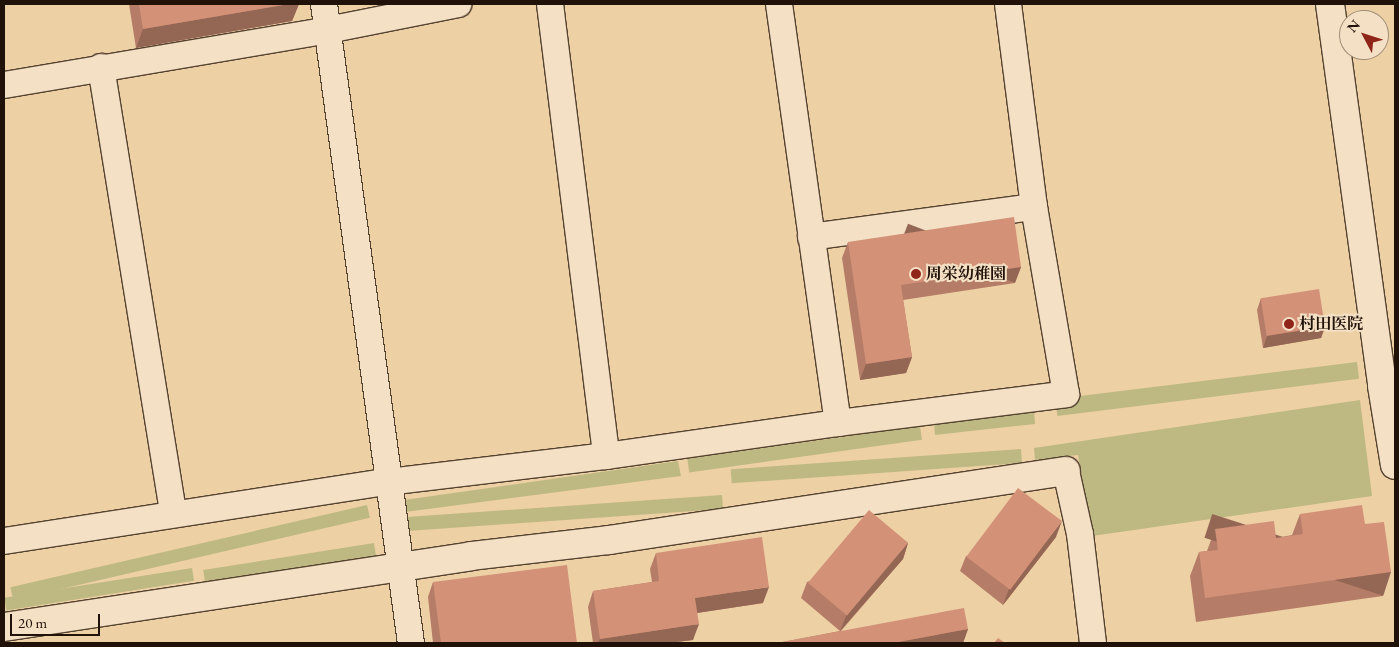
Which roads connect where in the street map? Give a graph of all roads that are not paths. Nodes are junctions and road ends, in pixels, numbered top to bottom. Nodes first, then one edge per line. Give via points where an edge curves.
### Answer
1 (324, 4) edge
2 (458, 4) edge
3 (550, 4) edge
4 (778, 4) edge
5 (1008, 4) edge
6 (1330, 4) edge
7 (328, 30) junction
8 (100, 67) junction
9 (4, 85) edge
10 (1034, 207) junction
11 (811, 237) junction
12 (838, 423) junction
13 (606, 456) junction
14 (1395, 465) edge
15 (1066, 471) joint
16 (387, 482) junction
17 (173, 514) junction
18 (4, 541) edge
19 (400, 567) junction
20 (4, 627) edge
21 (410, 643) edge
22 (1093, 643) edge

1 - 7 street
2 - 7 street
3 - 13 street
4 - 11 street
5 - 10 street
6 - 14 street
7 - 8 street
7 - 16 street
8 - 9 street
8 - 17 street
10 - 11 street
10 - 12 street via 1066,394
11 - 12 street
12 - 13 street
13 - 16 street
15 - 19 street via 609,540
15 - 22 street via 1080,534
16 - 17 street
16 - 19 street
17 - 18 street
19 - 20 street
19 - 21 street

